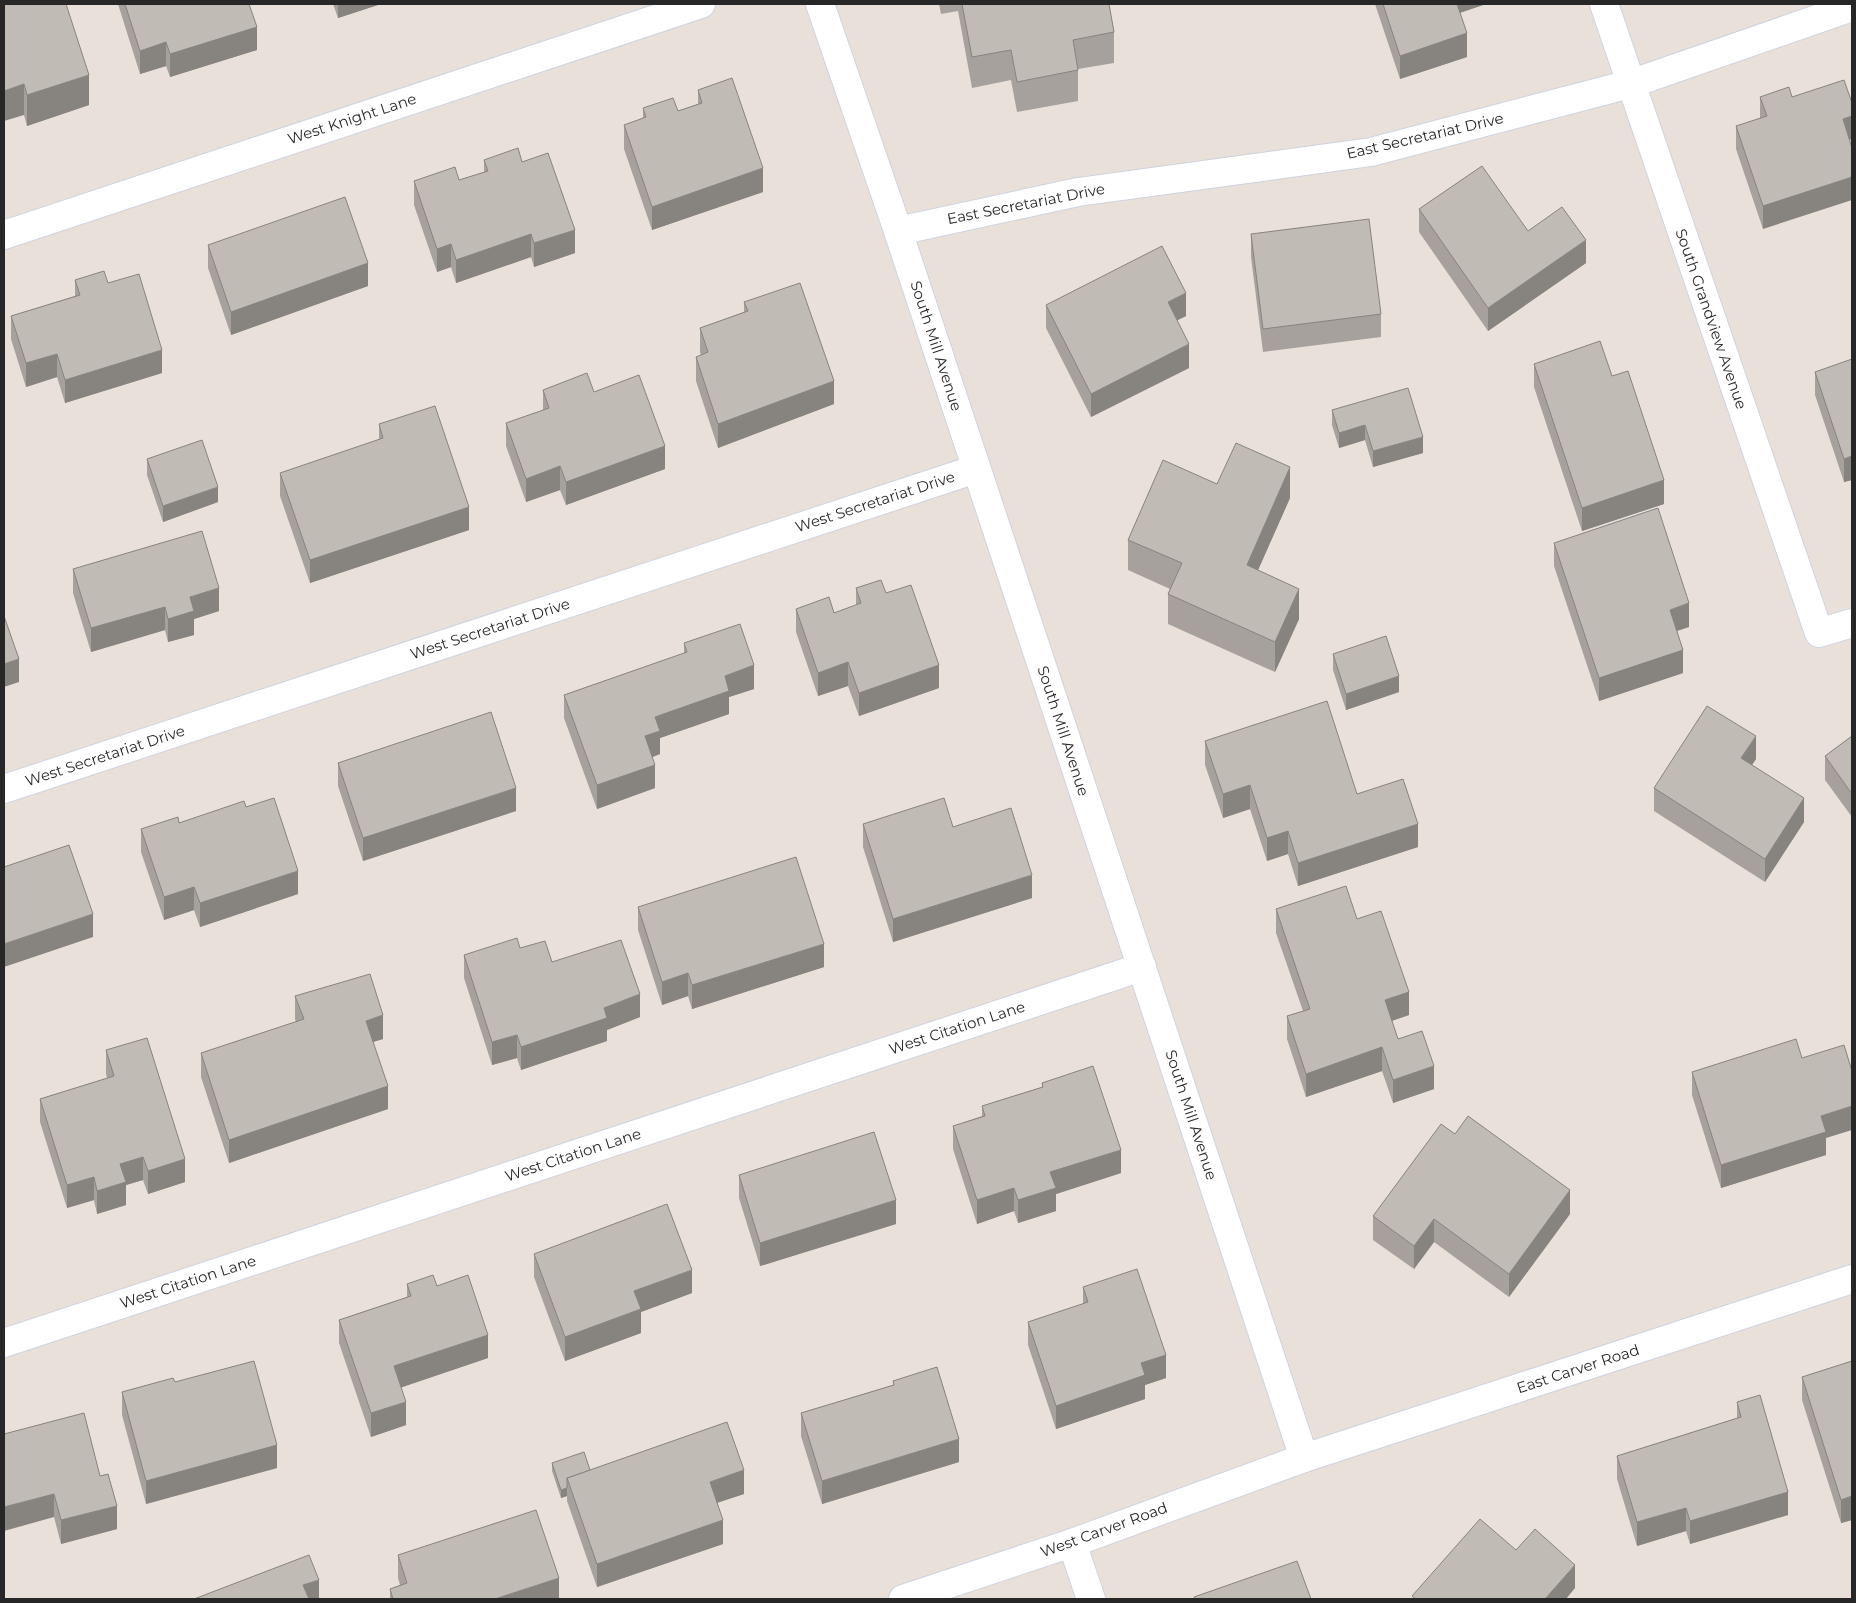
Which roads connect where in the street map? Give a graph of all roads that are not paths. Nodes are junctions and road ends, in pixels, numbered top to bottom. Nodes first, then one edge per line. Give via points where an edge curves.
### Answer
1 (701, 4) edge
2 (820, 4) edge
3 (1604, 4) edge
4 (1852, 7) edge
5 (1630, 84) junction
6 (898, 231) junction
7 (4, 235) edge
8 (976, 469) junction
9 (1852, 623) edge
10 (4, 789) edge
11 (1142, 967) junction
12 (1852, 1279) edge
13 (4, 1343) edge
14 (1304, 1458) junction
15 (1072, 1543) junction
16 (903, 1599) edge
17 (1090, 1599) edge

1 - 7 street, West Knight Lane
2 - 6 street, South Mill Avenue
3 - 5 street, South Grandview Avenue
4 - 5 street, East Secretariat Drive
5 - 6 street, East Secretariat Drive via 1371,152 1078,192
5 - 9 street, South Grandview Avenue via 1819,633
6 - 8 street, South Mill Avenue
8 - 10 street, West Secretariat Drive
8 - 11 street, South Mill Avenue
11 - 13 street, West Citation Lane
11 - 14 street, South Mill Avenue
12 - 14 street, East Carver Road
14 - 15 street, West Carver Road
15 - 16 street, West Carver Road
15 - 17 street

